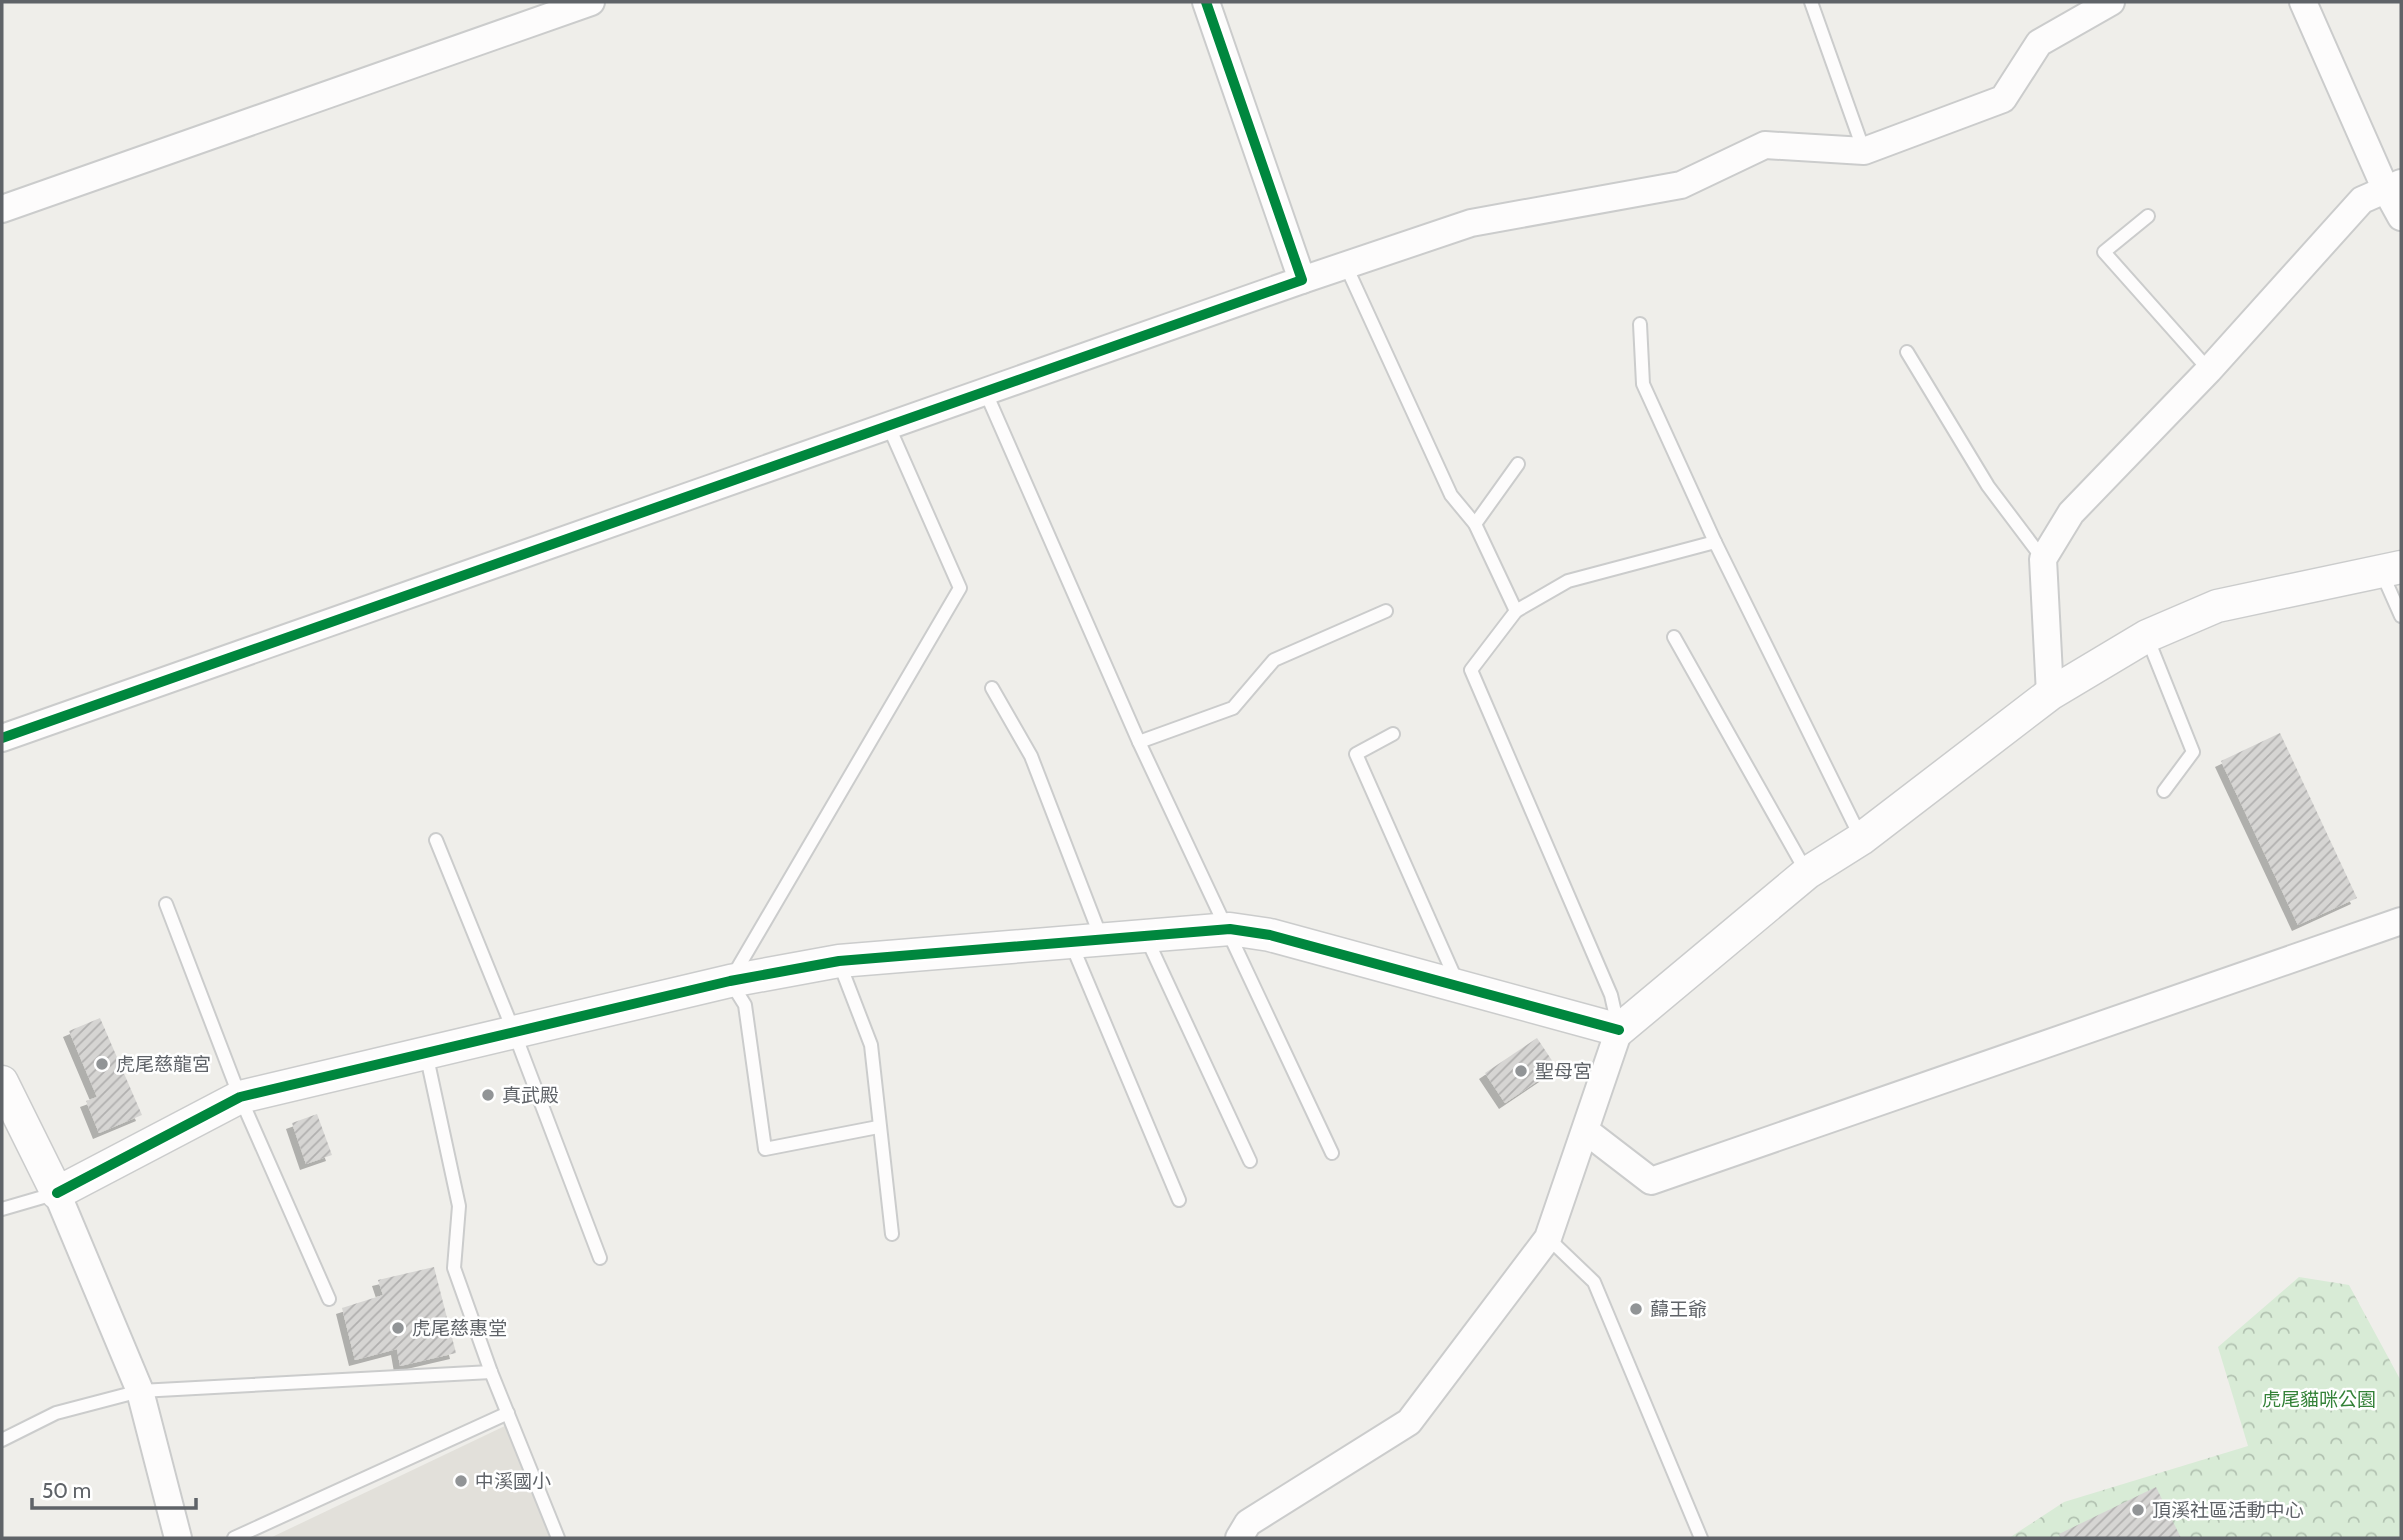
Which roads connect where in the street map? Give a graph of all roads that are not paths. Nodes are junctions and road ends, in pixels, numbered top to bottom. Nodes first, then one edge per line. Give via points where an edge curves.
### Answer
1 (592, 2) edge
2 (1206, 2) edge
3 (1811, 2) edge
4 (2111, 2) edge
5 (2304, 2) edge
6 (1864, 151) junction
7 (2393, 185) edge
8 (2, 209) edge
9 (2148, 216) dead end
10 (2401, 217) edge
11 (1346, 266) junction
12 (1302, 281) junction
13 (1640, 324) dead end
14 (1908, 352) dead end
15 (2210, 370) junction
16 (986, 393) junction
17 (889, 427) junction
18 (1518, 464) dead end
19 (1475, 524) junction
20 (1715, 542) junction
21 (2043, 559) junction
22 (2391, 569) edge
23 (1386, 611) dead end
24 (1516, 611) junction
25 (2401, 616) edge
26 (2147, 636) junction
27 (1674, 637) dead end
28 (992, 688) dead end
29 (2050, 694) junction
30 (1393, 734) dead end
31 (2, 738) edge
32 (1139, 742) junction
33 (2164, 791) dead end
34 (1861, 839) junction
35 (436, 840) dead end
36 (1807, 873) junction
37 (166, 904) dead end
38 (2401, 921) edge
39 (1230, 929) junction
40 (1146, 937) junction
41 (1102, 940) junction
42 (1070, 943) junction
43 (839, 961) junction
44 (730, 981) junction
45 (1459, 986) junction
46 (1619, 1030) junction
47 (514, 1032) junction
48 (426, 1053) junction
49 (2, 1082) edge
50 (240, 1097) junction
51 (878, 1127) junction
52 (1586, 1131) junction
53 (1332, 1153) dead end
54 (1250, 1161) dead end
55 (57, 1193) junction
56 (1179, 1200) dead end
57 (2, 1209) edge
58 (892, 1234) dead end
59 (1548, 1238) junction
60 (600, 1258) dead end
61 (329, 1299) dead end
62 (491, 1371) junction
63 (140, 1391) junction
64 (508, 1413) junction
65 (2, 1440) edge
66 (1247, 1530) edge
67 (1697, 1537) edge
68 (178, 1538) edge
69 (234, 1538) edge
70 (558, 1538) edge

1 - 8 street
2 - 12 street
3 - 6 lane
4 - 6 street via 2039,43 2003,99
5 - 7 street
6 - 11 street via 1765,145 1681,185 1471,223
7 - 10 street
7 - 15 street via 2362,200
9 - 15 lane via 2104,252
11 - 12 street
11 - 19 lane via 1451,495
12 - 16 street
13 - 20 lane via 1643,384
14 - 21 lane via 1988,486
15 - 21 street via 2071,513
16 - 17 street
16 - 32 lane
17 - 31 street
17 - 44 lane via 960,588
18 - 19 lane
19 - 24 lane
20 - 24 lane via 1568,581
20 - 34 lane
21 - 29 street
22 - 25 lane
22 - 26 street via 2217,606
23 - 32 lane via 1274,660 1233,708
24 - 46 lane via 1471,670 1611,995
26 - 29 street
26 - 33 lane via 2193,752
27 - 36 lane
28 - 41 lane via 1031,756
29 - 34 street
30 - 45 lane via 1356,754
32 - 39 lane
34 - 36 street
35 - 47 lane
36 - 46 street
37 - 50 lane
38 - 52 street via 1651,1181
39 - 40 street
39 - 45 street via 1270,935
39 - 53 lane
40 - 41 street
40 - 54 lane
41 - 42 street
42 - 43 street
42 - 56 lane
43 - 44 street
43 - 51 lane via 872,1045
44 - 47 street
44 - 51 lane via 745,1005 765,1149
45 - 46 street
46 - 52 street
47 - 48 street
47 - 60 lane
48 - 50 street
48 - 62 lane via 459,1206 454,1268
49 - 55 street
50 - 55 street
50 - 61 lane
51 - 58 lane
52 - 59 street
55 - 57 lane
55 - 63 street
59 - 66 street via 1409,1422
59 - 67 lane via 1594,1282
62 - 63 lane
62 - 64 lane
63 - 65 lane via 56,1413
63 - 68 street
64 - 69 lane
64 - 70 lane

